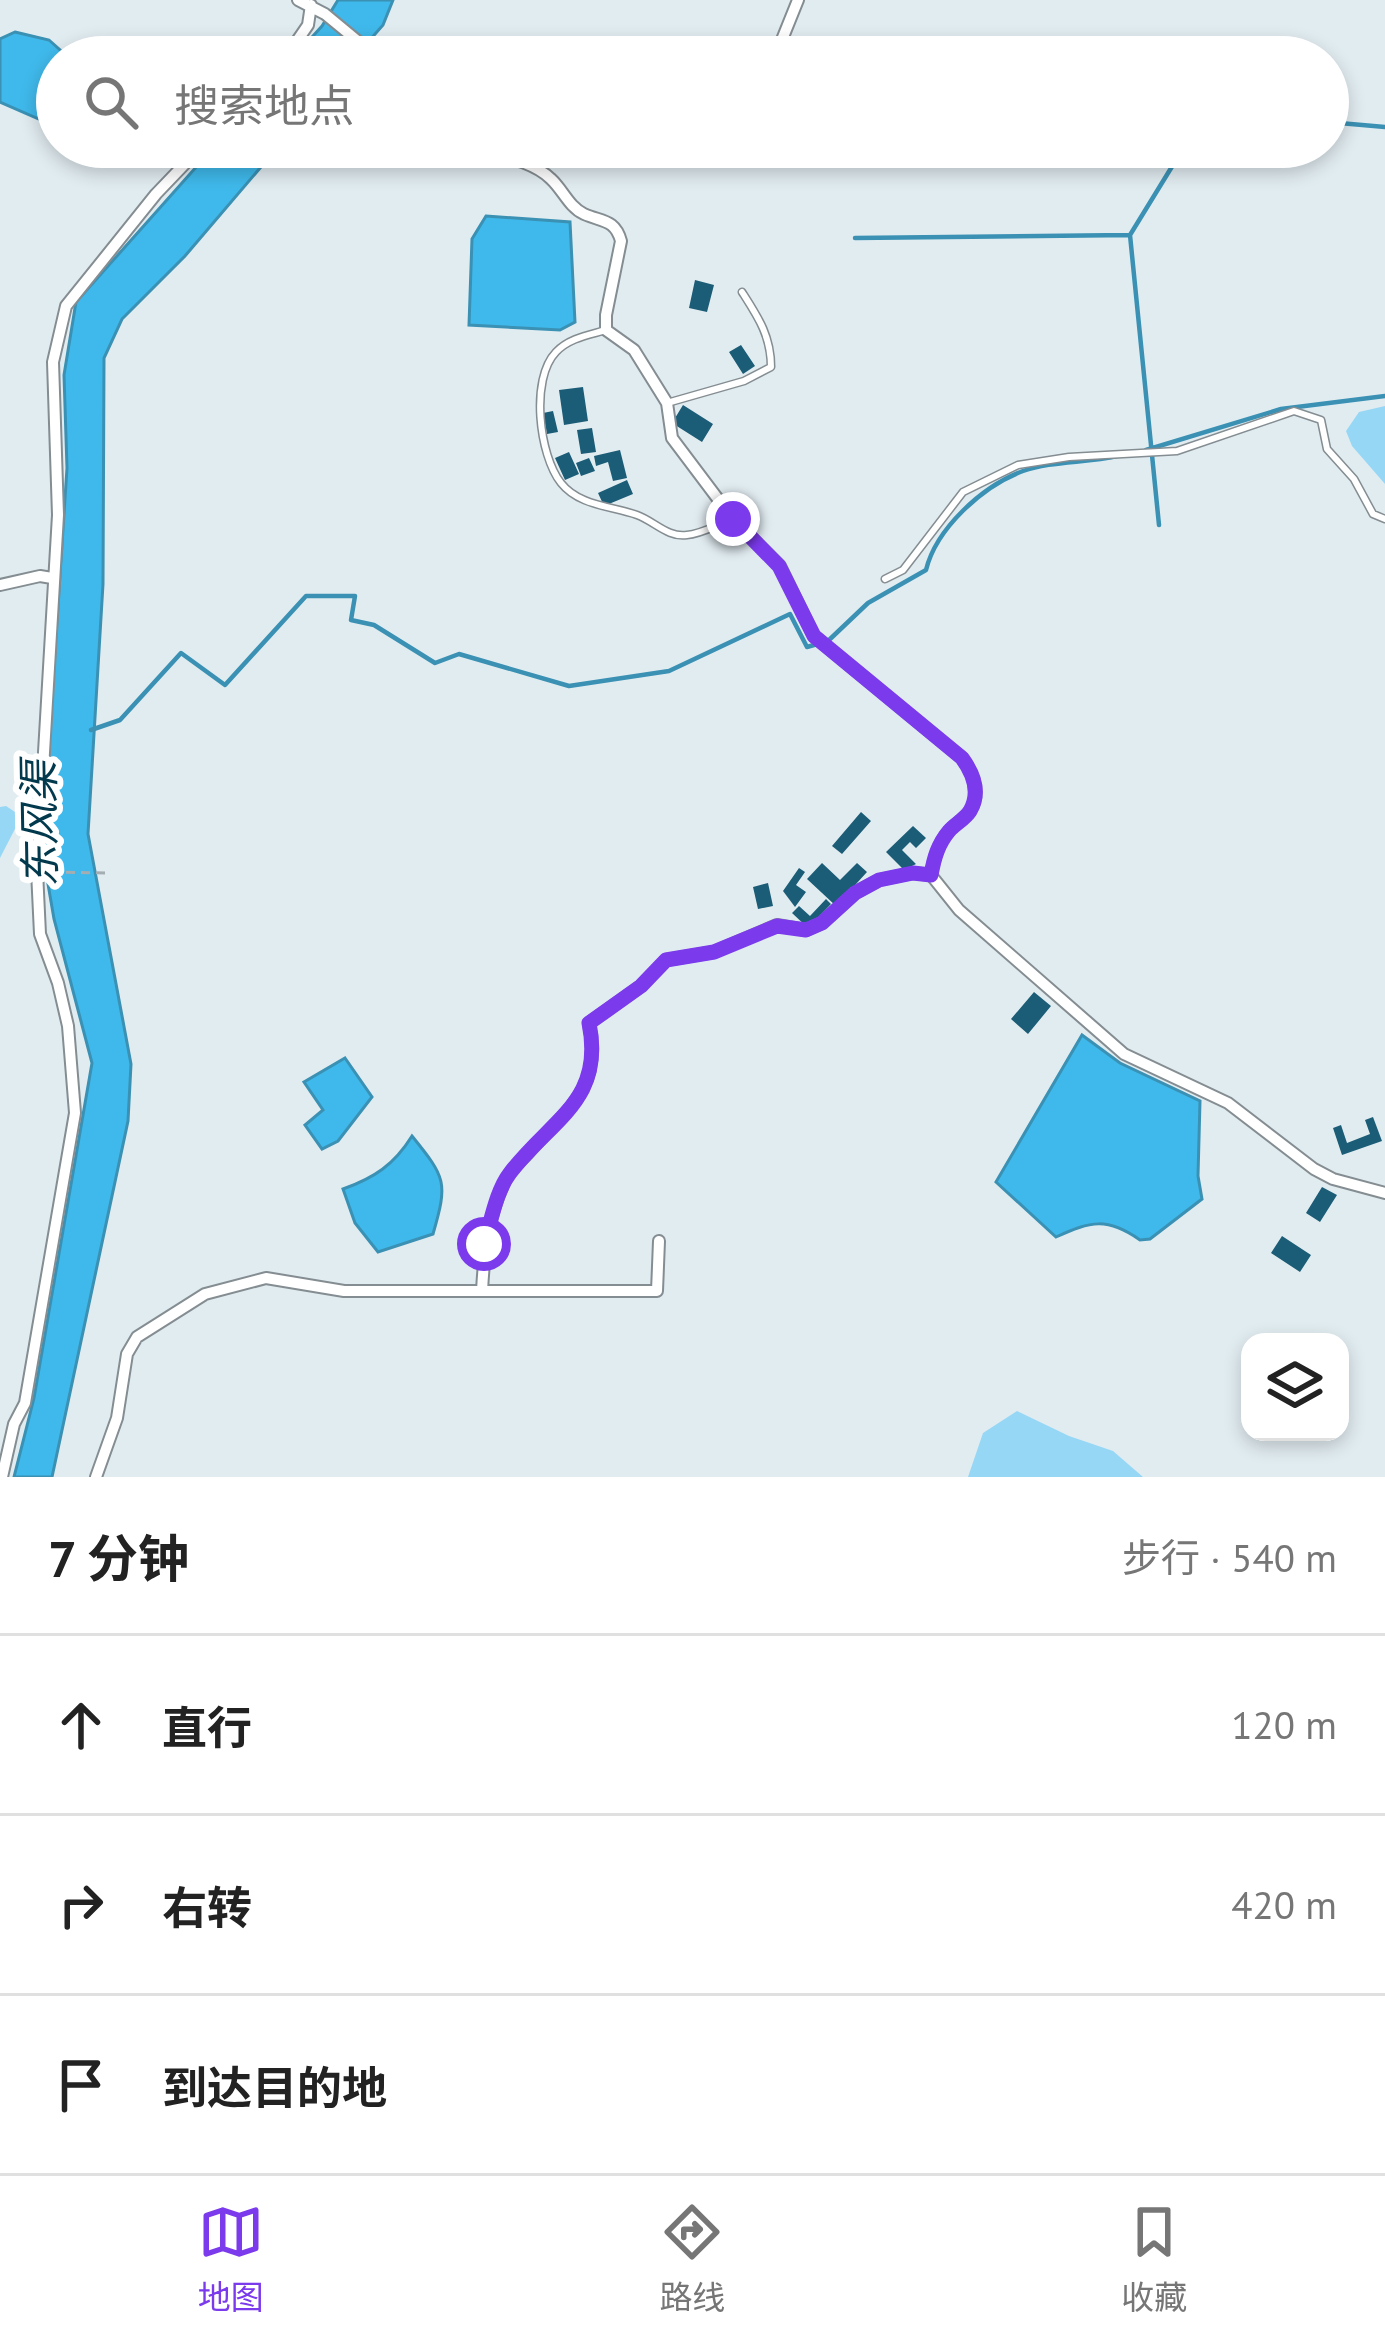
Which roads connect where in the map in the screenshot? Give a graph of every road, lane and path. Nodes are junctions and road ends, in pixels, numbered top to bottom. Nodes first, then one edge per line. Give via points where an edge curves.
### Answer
1 (298, 0) edge
2 (798, 0) edge
3 (311, 5) junction
4 (300, 36) edge
5 (352, 36) edge
6 (783, 36) edge
7 (181, 168) edge
8 (536, 168) edge
9 (742, 292) dead end
10 (606, 330) junction
11 (667, 403) junction
12 (733, 519) junction
13 (1385, 519) edge
14 (52, 578) junction
15 (884, 579) dead end
16 (0, 585) edge
17 (38, 872) junction
18 (107, 873) dead end
19 (931, 875) junction
20 (1385, 1193) edge
21 (658, 1241) dead end
22 (482, 1291) junction
23 (2, 1477) edge
24 (96, 1477) edge

1 - 3 street
2 - 6 street
3 - 4 street
3 - 5 street
7 - 14 street via 66,306 51,395 58,463
8 - 10 street via 582,213 618,231
9 - 11 lane via 763,325 771,367
10 - 11 street via 634,350
10 - 12 lane via 552,355 543,384 539,416 563,486 685,536
11 - 12 street via 672,438
12 - 19 street via 779,566 821,643 973,773 970,813 934,853
13 - 15 lane via 1373,514 1327,449 1321,419 1294,411 1177,451 1018,465 963,492 903,570
14 - 16 street
14 - 17 street
17 - 18 path
17 - 23 street via 40,934 68,1026 75,1113 25,1403
19 - 20 street via 959,910 1124,1054 1228,1103 1314,1169
19 - 22 street via 879,880 806,930 777,926 714,952 666,960 589,1023 592,1075 506,1177 484,1244
21 - 22 street via 657,1291
22 - 24 street via 344,1291 266,1278 205,1294 137,1336

